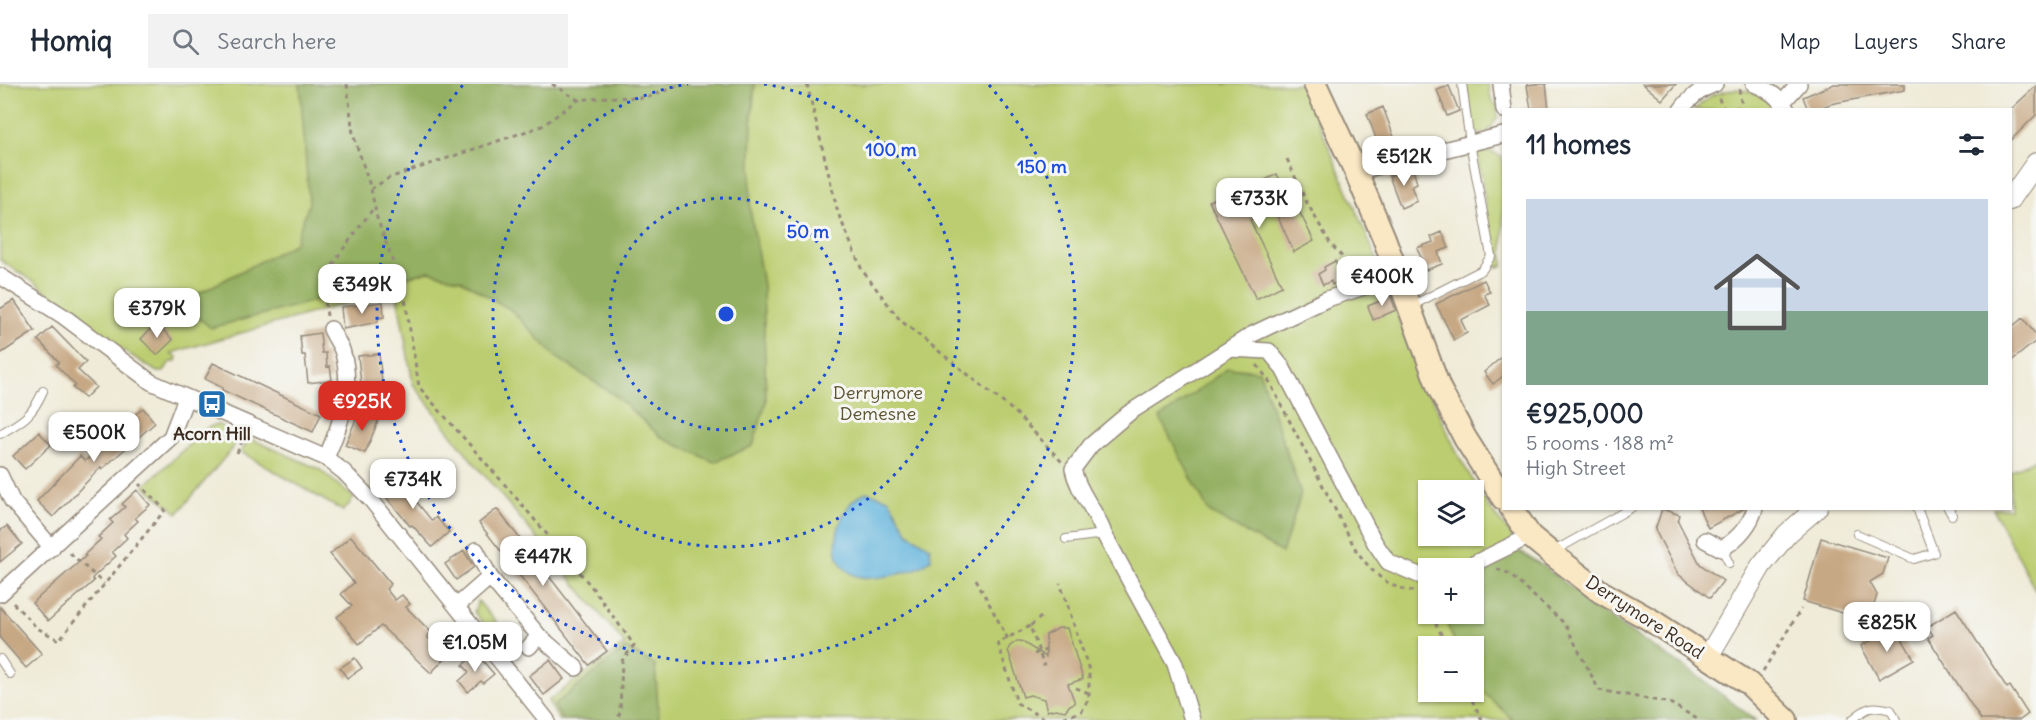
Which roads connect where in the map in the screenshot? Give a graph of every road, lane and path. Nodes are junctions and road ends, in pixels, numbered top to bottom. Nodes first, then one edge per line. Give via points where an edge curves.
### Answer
1 (347, 84) edge
2 (552, 84) edge
3 (683, 84) edge
4 (807, 84) edge
5 (1315, 84) edge
6 (1462, 84) edge
7 (1501, 84) edge
8 (1715, 84) edge
9 (1738, 84) edge
10 (1754, 84) edge
11 (1799, 84) edge
12 (578, 100) junction
13 (1785, 106) edge
14 (1504, 108) edge
15 (1683, 108) edge
16 (1737, 108) edge
17 (1502, 135) edge
18 (1470, 143) junction
19 (1287, 159) dead end
20 (2036, 163) edge
21 (1356, 172) junction
22 (371, 189) junction
23 (2012, 197) edge
24 (375, 206) junction
25 (0, 276) edge
26 (1397, 276) junction
27 (1367, 286) junction
28 (1409, 306) junction
29 (331, 329) joint
30 (1229, 348) junction
31 (1248, 365) dead end
32 (43, 391) dead end
33 (186, 399) junction
34 (0, 434) edge
35 (326, 458) junction
36 (1073, 470) junction
37 (0, 476) edge
38 (139, 484) dead end
39 (1502, 496) edge
40 (1512, 510) edge
41 (1627, 510) edge
42 (1754, 510) edge
43 (1815, 510) edge
44 (1918, 510) edge
45 (1104, 534) junction
46 (1857, 534) dead end
47 (1530, 536) junction
48 (1066, 539) dead end
49 (1705, 540) dead end
50 (52, 548) junction
51 (476, 550) dead end
52 (70, 553) dead end
53 (1551, 554) junction
54 (1484, 559) edge
55 (1484, 568) edge
56 (490, 577) junction
57 (976, 579) dead end
58 (1418, 582) edge
59 (1060, 583) dead end
60 (104, 584) junction
61 (1418, 587) edge
62 (6, 598) edge
63 (457, 606) junction
64 (1801, 609) dead end
65 (1041, 617) dead end
66 (1030, 626) junction
67 (1008, 639) junction
68 (1046, 650) dead end
69 (1040, 652) junction
70 (1034, 654) dead end
71 (1708, 657) junction
72 (0, 659) edge
73 (1044, 666) dead end
74 (576, 668) dead end
75 (10, 674) dead end
76 (1750, 685) junction
77 (1076, 688) dead end
78 (1089, 693) junction
79 (1473, 702) edge
80 (547, 720) edge
81 (616, 720) edge
82 (1046, 720) edge
83 (1055, 720) edge
84 (1192, 720) edge
85 (1482, 720) edge
86 (1699, 720) edge
87 (1786, 720) edge
88 (1852, 720) edge
89 (1896, 720) edge

1 - 22 path via 353,134
2 - 12 path
3 - 12 path via 646,98
4 - 36 path via 838,213 862,270 900,320 1016,413
5 - 21 main road
6 - 18 lane
7 - 14 street
8 - 15 street via 1705,87
9 - 16 path via 1741,102
10 - 13 street via 1766,88
11 - 13 street
12 - 22 path via 542,126 389,178
17 - 18 street
18 - 21 street
18 - 28 lane via 1491,256 1482,270
19 - 27 path via 1330,243
20 - 23 street
21 - 26 main road
22 - 24 path
24 - 29 path via 323,281
24 - 81 path via 404,292 419,387 591,586 634,645 622,661 620,713
25 - 33 street via 63,316 151,382
26 - 27 street
26 - 28 main road
27 - 30 street via 1327,298
28 - 39 main road via 1440,388 1465,438
29 - 35 street via 342,350 347,383 339,429
30 - 36 street via 1129,413 1091,445
30 - 58 street via 1269,351 1282,367 1375,543 1388,562
31 - 61 path via 1257,365 1269,381 1356,550 1371,571 1409,591
32 - 34 lane via 24,420
33 - 35 street
33 - 50 street via 171,437
35 - 63 street via 372,501
36 - 45 street
37 - 50 street via 12,501
38 - 60 path via 165,510
40 - 47 main road, Derrymore Road
41 - 53 lane
42 - 49 street via 1745,530 1731,543 1725,556
43 - 71 street via 1786,534 1761,566
44 - 46 lane via 1934,553 1914,559
45 - 48 lane
45 - 84 street via 1175,664
47 - 53 main road, Derrymore Road
47 - 54 street
50 - 62 street
51 - 56 street
52 - 60 path
53 - 71 main road, Derrymore Road via 1601,592
55 - 86 path via 1508,573 1565,624 1599,690 1670,703
56 - 63 street
56 - 74 street via 534,641
57 - 67 path
59 - 78 path via 1089,670
60 - 62 path via 59,640 37,628
63 - 80 street
64 - 76 path via 1763,672
65 - 66 path
66 - 67 path
66 - 69 path
67 - 82 path via 998,643 1017,703
68 - 69 path
69 - 70 path
69 - 73 path
71 - 76 main road, Derrymore Road
72 - 75 lane
76 - 87 main road, Derrymore Road
77 - 78 path
78 - 83 path via 1081,712
79 - 85 path
88 - 89 lane via 1865,708 1877,707 1891,710

